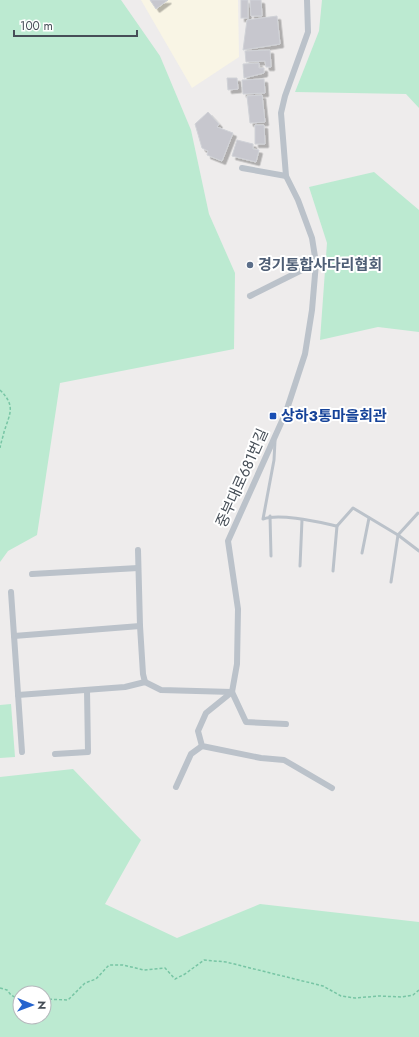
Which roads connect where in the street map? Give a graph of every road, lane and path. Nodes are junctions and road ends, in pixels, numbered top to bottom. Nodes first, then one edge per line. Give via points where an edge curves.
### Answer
1 (307, 0) edge
2 (242, 168) dead end
3 (286, 176) junction
4 (316, 263) junction
5 (250, 296) dead end
6 (0, 390) edge
7 (275, 437) junction
8 (0, 448) edge
9 (418, 513) edge
10 (270, 516) junction
11 (369, 518) junction
12 (302, 520) junction
13 (337, 526) junction
14 (398, 535) junction
15 (138, 550) dead end
16 (419, 551) edge
17 (362, 553) dead end
18 (271, 556) dead end
19 (300, 566) dead end
20 (138, 568) junction
21 (333, 571) dead end
22 (32, 574) dead end
23 (391, 582) dead end
24 (11, 592) dead end
25 (140, 626) junction
26 (14, 636) junction
27 (145, 682) junction
28 (87, 690) junction
29 (232, 692) junction
30 (18, 695) junction
31 (286, 724) dead end
32 (202, 746) junction
33 (22, 752) dead end
34 (55, 754) dead end
35 (176, 788) dead end
36 (332, 788) dead end
37 (0, 988) edge
38 (419, 990) edge
39 (12, 996) edge
40 (52, 999) edge

1 - 3 street, 중부대로681번길 via 308,32 285,96 282,113
2 - 3 street
3 - 4 street, 중부대로681번길 via 312,238
4 - 5 street
4 - 7 street, 중부대로681번길 via 305,354
6 - 8 path via 10,405 11,415
7 - 10 lane via 274,460 263,519
7 - 29 street, 중부대로681번길 via 228,541 238,609 237,664
9 - 14 lane
10 - 12 lane
10 - 18 lane
11 - 13 lane via 352,508
11 - 14 lane
11 - 17 lane
12 - 13 lane
12 - 19 lane
13 - 21 lane
14 - 16 lane
14 - 23 lane
15 - 20 street
20 - 22 street
20 - 25 street
24 - 26 street
25 - 26 street
25 - 27 street
26 - 30 street
27 - 28 street via 125,687
27 - 29 street via 161,690
28 - 30 street
28 - 34 street via 88,752
29 - 31 street via 246,722
29 - 32 street via 206,713 198,731
30 - 33 street
32 - 35 street via 191,754
32 - 36 street via 284,760
37 - 39 path via 7,990
38 - 40 path via 402,997 355,998 341,996 323,986 226,962 204,960 175,979 166,968 144,970 123,964 109,965 96,979 85,983 68,1000

